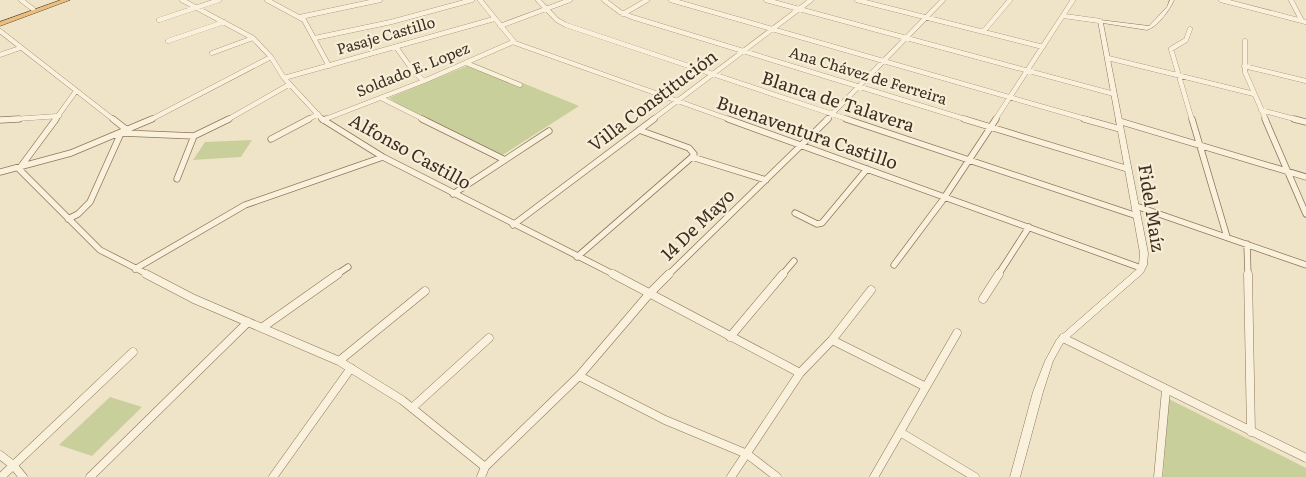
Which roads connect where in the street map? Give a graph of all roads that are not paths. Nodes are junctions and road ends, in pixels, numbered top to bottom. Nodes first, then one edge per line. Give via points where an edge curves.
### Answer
1 (21, 0) edge
2 (59, 0) edge
3 (67, 0) edge
4 (182, 0) edge
5 (219, 0) edge
6 (267, 0) edge
7 (380, 0) edge
8 (472, 0) edge
9 (480, 0) edge
10 (538, 0) edge
11 (570, 0) edge
12 (604, 0) edge
13 (647, 0) edge
14 (671, 0) edge
15 (766, 0) edge
16 (811, 0) edge
17 (857, 0) edge
18 (877, 0) edge
19 (943, 0) edge
20 (1010, 0) edge
21 (1073, 0) edge
22 (1172, 0) edge
23 (1221, 0) edge
24 (1291, 0) edge
25 (1234, 2) edge
26 (873, 4) junction
27 (197, 7) junction
28 (33, 9) junction
29 (799, 9) junction
30 (546, 10) junction
31 (623, 14) junction
32 (1064, 16) junction
33 (300, 17) junction
34 (925, 18) junction
35 (494, 19) junction
36 (159, 20) dead end
37 (1100, 21) junction
38 (0, 22) edge
39 (224, 22) junction
40 (1304, 22) edge
41 (500, 26) junction
42 (772, 29) junction
43 (1190, 29) dead end
44 (0, 31) edge
45 (983, 32) junction
46 (253, 38) junction
47 (315, 38) junction
48 (905, 38) junction
49 (168, 41) dead end
50 (512, 42) junction
51 (1246, 42) dead end
52 (396, 47) junction
53 (1043, 47) junction
54 (20, 48) junction
55 (743, 51) junction
56 (212, 53) dead end
57 (0, 55) edge
58 (270, 57) junction
59 (1108, 58) junction
60 (883, 61) junction
61 (466, 63) junction
62 (329, 66) junction
63 (1244, 66) junction
64 (1027, 71) junction
65 (711, 74) junction
66 (1179, 75) junction
67 (284, 78) junction
68 (424, 81) junction
69 (1306, 81) edge
70 (290, 84) junction
71 (520, 85) dead end
72 (859, 86) junction
73 (76, 91) junction
74 (1114, 94) junction
75 (1254, 94) junction
76 (1010, 97) junction
77 (381, 98) junction
78 (676, 101) junction
79 (1261, 110) junction
80 (318, 114) junction
81 (832, 114) junction
82 (59, 116) junction
83 (0, 120) edge
84 (323, 120) junction
85 (1119, 121) junction
86 (1306, 122) edge
87 (990, 127) junction
88 (1120, 129) junction
89 (128, 130) junction
90 (639, 130) junction
91 (549, 131) dead end
92 (121, 133) junction
93 (194, 136) junction
94 (271, 139) dead end
95 (1198, 144) junction
96 (801, 146) junction
97 (382, 157) junction
98 (692, 157) junction
99 (968, 159) junction
100 (505, 160) junction
101 (19, 169) junction
102 (868, 169) junction
103 (1128, 169) junction
104 (1288, 171) junction
105 (0, 172) edge
106 (1306, 177) edge
107 (177, 180) dead end
108 (766, 180) junction
109 (453, 194) junction
110 (945, 196) junction
111 (1136, 206) junction
112 (795, 213) dead end
113 (1306, 214) edge
114 (1137, 216) junction
115 (68, 219) junction
116 (513, 225) junction
117 (1029, 227) junction
118 (1227, 237) junction
119 (1247, 244) junction
120 (577, 257) junction
121 (794, 261) dead end
122 (894, 265) dead end
123 (1306, 265) edge
124 (348, 266) dead end
125 (1141, 268) junction
126 (135, 269) junction
127 (870, 290) dead end
128 (426, 291) dead end
129 (650, 293) junction
130 (983, 299) dead end
131 (248, 322) junction
132 (263, 326) junction
133 (957, 333) dead end
134 (730, 336) junction
135 (489, 338) dead end
136 (1063, 338) junction
137 (832, 340) junction
138 (133, 352) dead end
139 (339, 361) junction
140 (351, 368) junction
141 (800, 373) junction
142 (579, 376) junction
143 (926, 387) junction
144 (1166, 390) junction
145 (412, 408) junction
146 (900, 432) junction
147 (1251, 432) junction
148 (747, 454) junction
149 (0, 455) edge
150 (1306, 458) edge
151 (13, 465) junction
152 (485, 467) junction
153 (1, 477) edge
154 (23, 477) edge
155 (90, 477) edge
156 (273, 477) edge
157 (480, 477) edge
158 (731, 477) edge
159 (777, 477) edge
160 (874, 477) edge
161 (975, 477) edge
162 (1016, 477) edge
163 (1158, 477) edge

1 - 28 street
2 - 28 highway
3 - 38 highway
4 - 27 street, Alfonso Castillo
5 - 27 street
6 - 33 street
7 - 33 street
8 - 47 street
9 - 35 street
10 - 30 street, Blanca de Talavera
11 - 30 street
12 - 31 street, Ana Chávez de Ferreira
13 - 31 street
14 - 42 street
15 - 29 street
16 - 29 street, Villa Constitución
17 - 26 street
18 - 26 street
19 - 34 street, 14 De Mayo
20 - 45 street
21 - 32 street
22 - 37 street via 1151,27
23 - 25 street
24 - 40 street
25 - 40 street
26 - 34 street
27 - 36 street
27 - 39 street, Alfonso Castillo
28 - 38 highway
29 - 42 street, Villa Constitución
29 - 48 street
30 - 41 street
30 - 65 street, Blanca de Talavera via 566,24
31 - 55 street, Ana Chávez de Ferreira
32 - 37 street
32 - 53 street
33 - 47 street
34 - 45 street
34 - 48 street, 14 De Mayo
35 - 41 street
35 - 52 street, Pasaje Castillo
37 - 59 street, Fidel Maíz
39 - 46 street, Alfonso Castillo
39 - 49 street
41 - 50 street
42 - 55 street, Villa Constitución
42 - 60 street
43 - 66 street via 1186,40 1171,48
44 - 54 street
45 - 53 street
46 - 56 street
46 - 58 street, Alfonso Castillo
47 - 62 street
48 - 60 street, 14 De Mayo
48 - 64 street
50 - 61 street, Soldado E. Lopez
50 - 78 street, Buenaventura Castillo
51 - 63 street
52 - 62 street, Pasaje Castillo
52 - 68 street
53 - 64 street
54 - 57 street
54 - 73 street
55 - 65 street, Villa Constitución
55 - 72 street, Ana Chávez de Ferreira
58 - 67 street, Alfonso Castillo
58 - 89 street
59 - 66 street
59 - 74 street, Fidel Maíz
60 - 72 street, 14 De Mayo
60 - 76 street
61 - 68 street, Soldado E. Lopez
61 - 71 street
62 - 67 street, Pasaje Castillo
63 - 69 street
63 - 75 street
64 - 74 street
64 - 76 street
65 - 78 street, Villa Constitución
65 - 81 street, Blanca de Talavera
66 - 75 street
66 - 95 street
67 - 70 street, Alfonso Castillo
68 - 77 street, Soldado E. Lopez
70 - 80 street, Alfonso Castillo
70 - 93 street
72 - 81 street, 14 De Mayo
72 - 87 street, Ana Chávez de Ferreira
73 - 82 street
73 - 89 street
74 - 85 street, Fidel Maíz
75 - 79 street
76 - 87 street
76 - 88 street
77 - 84 street, Soldado E. Lopez
77 - 100 street
78 - 90 street, Villa Constitución
78 - 96 street, Buenaventura Castillo
79 - 86 street
79 - 104 street
80 - 84 street, Alfonso Castillo
80 - 94 street
81 - 96 street, 14 De Mayo
81 - 99 street, Blanca de Talavera
82 - 83 street
82 - 101 street
84 - 97 street, Alfonso Castillo
85 - 88 street, Fidel Maíz
85 - 95 street
87 - 99 street
87 - 103 street, Ana Chávez de Ferreira
88 - 103 street, Fidel Maíz
89 - 92 street
90 - 98 street via 689,148 694,154
90 - 116 street, Villa Constitución
91 - 100 street
92 - 93 street
92 - 101 street
92 - 115 street via 90,202
93 - 107 street
95 - 104 street
95 - 118 street
96 - 102 street, Buenaventura Castillo
96 - 108 street, 14 De Mayo
97 - 109 street, Alfonso Castillo
97 - 126 street via 245,205
98 - 108 street
98 - 120 street
99 - 110 street
99 - 114 street, Blanca de Talavera
100 - 109 street
101 - 105 street
101 - 115 street
102 - 110 street, Buenaventura Castillo
102 - 112 street via 820,224
103 - 111 street, Fidel Maíz
104 - 106 street
104 - 113 street
108 - 129 street, 14 De Mayo
109 - 116 street, Alfonso Castillo
110 - 117 street, Buenaventura Castillo
110 - 122 street
111 - 114 street, Fidel Maíz
111 - 118 street
114 - 125 street, Fidel Maíz via 1144,253
115 - 126 street via 100,250
116 - 120 street, Alfonso Castillo
117 - 125 street, Buenaventura Castillo
117 - 130 street
118 - 119 street
119 - 123 street
119 - 147 street
120 - 129 street, Alfonso Castillo
121 - 134 street
124 - 132 street
125 - 136 street, Fidel Maíz
126 - 131 street
127 - 137 street
128 - 139 street
129 - 134 street, Alfonso Castillo
129 - 142 street, 14 De Mayo
131 - 132 street
131 - 155 street
132 - 139 street
133 - 143 street
134 - 141 street, Alfonso Castillo
135 - 145 street
136 - 144 street
136 - 162 street, Fidel Maíz via 1049,361 1038,392
137 - 141 street
137 - 143 street
138 - 151 street
139 - 140 street
140 - 145 street
140 - 156 street
141 - 148 street
142 - 148 street via 665,420
142 - 152 street, 14 De Mayo
143 - 146 street
144 - 147 street
144 - 163 street
145 - 152 street
146 - 160 street
146 - 161 street
147 - 150 street
148 - 158 street
148 - 159 street
149 - 151 street
151 - 153 street
151 - 154 street
152 - 157 street, 14 De Mayo

